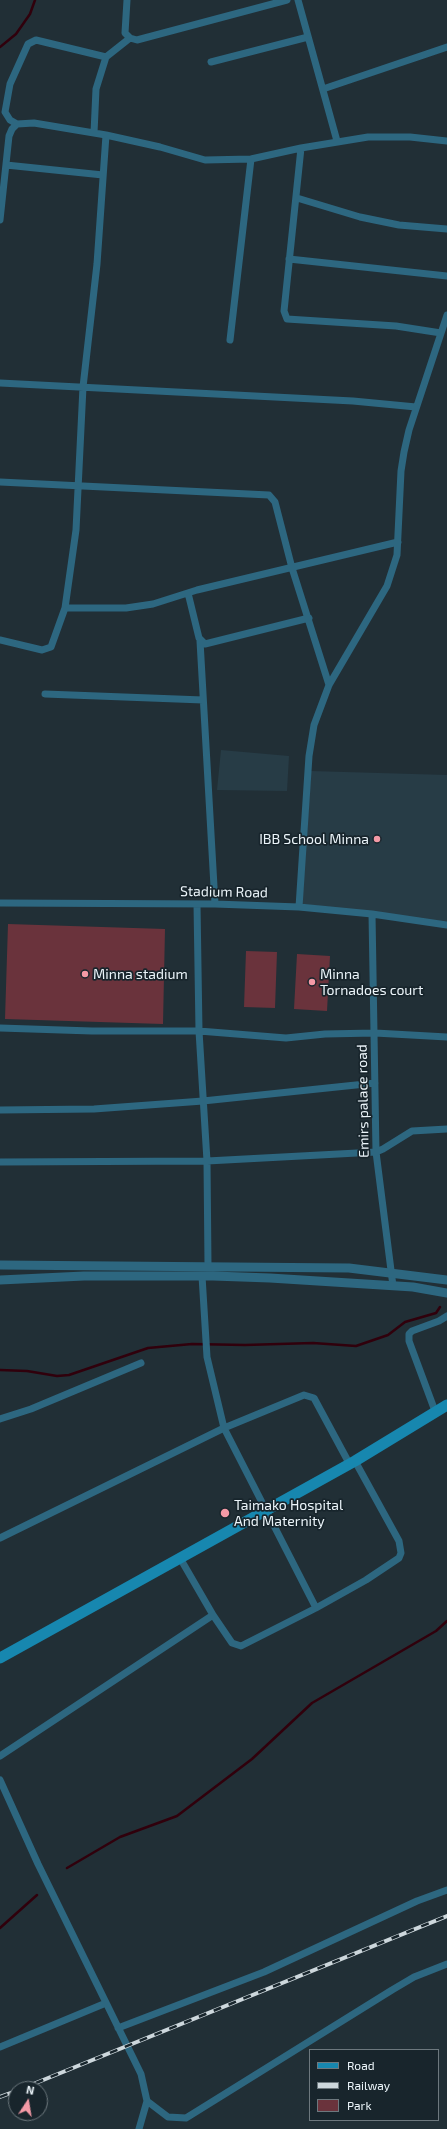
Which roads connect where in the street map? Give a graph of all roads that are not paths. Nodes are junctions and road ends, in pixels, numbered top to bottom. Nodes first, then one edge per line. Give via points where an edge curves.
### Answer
1 (127, 0) edge
2 (287, 0) edge
3 (298, 0) edge
4 (308, 37) junction
5 (130, 38) junction
6 (447, 47) edge
7 (106, 57) junction
8 (211, 62) dead end
9 (323, 89) junction
10 (17, 124) junction
11 (94, 133) junction
12 (106, 135) junction
13 (337, 141) junction
14 (447, 141) edge
15 (301, 148) junction
16 (251, 159) junction
17 (6, 164) junction
18 (103, 175) junction
19 (297, 198) junction
20 (0, 220) edge
21 (447, 230) edge
22 (289, 259) junction
23 (447, 276) edge
24 (447, 315) edge
25 (441, 333) junction
26 (230, 340) dead end
27 (0, 383) edge
28 (83, 387) junction
29 (416, 407) junction
30 (0, 482) edge
31 (79, 486) junction
32 (398, 542) junction
33 (292, 568) junction
34 (188, 593) junction
35 (65, 608) junction
36 (309, 618) junction
37 (0, 640) edge
38 (200, 641) junction
39 (329, 685) junction
40 (45, 694) dead end
41 (203, 700) junction
42 (0, 903) edge
43 (198, 904) junction
44 (215, 904) junction
45 (299, 907) junction
46 (372, 914) junction
47 (447, 924) edge
48 (0, 1028) edge
49 (199, 1031) junction
50 (375, 1034) junction
51 (447, 1037) edge
52 (375, 1083) junction
53 (203, 1101) junction
54 (0, 1110) edge
55 (447, 1128) edge
56 (376, 1152) junction
57 (207, 1161) junction
58 (0, 1162) edge
59 (0, 1265) edge
60 (208, 1265) junction
61 (392, 1272) junction
62 (202, 1276) junction
63 (0, 1280) edge
64 (447, 1280) edge
65 (393, 1286) junction
66 (447, 1293) edge
67 (447, 1316) edge
68 (141, 1363) dead end
69 (447, 1405) edge
70 (435, 1411) junction
71 (0, 1419) edge
72 (224, 1428) junction
73 (352, 1462) junction
74 (266, 1509) junction
75 (2, 1535) edge
76 (180, 1558) junction
77 (316, 1608) junction
78 (213, 1615) junction
79 (0, 1658) edge
80 (0, 1756) edge
81 (0, 1780) edge
82 (447, 1890) edge
83 (447, 1964) edge
84 (106, 2003) junction
85 (118, 2028) junction
86 (0, 2047) edge
87 (147, 2100) junction
88 (139, 2129) edge

1 - 5 street via 124,28
2 - 5 street via 137,40
3 - 4 street
4 - 8 street
4 - 9 street
5 - 7 street
6 - 9 street
7 - 10 street via 36,40 28,44 10,84 5,112 10,120
7 - 11 street via 96,89
9 - 13 street
10 - 11 street via 34,123
10 - 17 street via 8,136
11 - 12 street
12 - 16 street via 205,160
12 - 18 street
13 - 14 street via 368,137 410,137
13 - 15 street
15 - 16 street
15 - 19 street
16 - 26 street
17 - 18 street
17 - 20 street
18 - 28 street
19 - 21 street via 360,217 399,225
19 - 22 street
22 - 23 street
22 - 25 street via 284,311 287,319 396,326
24 - 25 street
25 - 29 street
27 - 28 street
28 - 29 street via 353,401
28 - 31 street
29 - 32 street via 401,471
30 - 31 street
31 - 33 street via 269,494 275,502
31 - 35 street via 72,570
32 - 33 street
32 - 39 street via 387,586
33 - 34 street
33 - 36 street
34 - 35 street via 153,604 126,608
34 - 38 street
35 - 37 street via 51,648 42,650
36 - 38 street via 211,643
36 - 39 street
38 - 41 street
39 - 45 street via 320,703 309,756
40 - 41 street
41 - 44 street
42 - 43 street, Stadium Road
43 - 44 street, Stadium Road
43 - 49 street
44 - 45 street, Stadium Road
45 - 46 street, Stadium Road
46 - 47 street, Stadium Road
46 - 50 street, Emirs palace road
48 - 49 street
49 - 50 street via 286,1038 325,1034
49 - 53 street
50 - 51 street
50 - 52 street, Emirs palace road
52 - 53 street
52 - 56 street, Emirs palace road
53 - 54 street via 94,1109
53 - 57 street
55 - 56 street via 412,1132
56 - 57 street
56 - 61 street, Emirs palace road
57 - 58 street
57 - 60 street
59 - 60 street
60 - 61 street via 349,1268
61 - 64 street
61 - 65 street, Emirs palace road
62 - 63 street via 84,1276
62 - 65 street
62 - 72 street via 207,1357
65 - 66 street
67 - 70 street via 409,1334 409,1341
68 - 71 street via 31,1409
69 - 70 main road
70 - 73 main road
72 - 73 street via 309,1395 314,1398
72 - 74 street
72 - 75 street
73 - 74 main road
73 - 77 street via 399,1541 402,1553 399,1558 366,1580
74 - 76 main road
74 - 77 street
76 - 78 street
76 - 79 main road
77 - 78 street via 241,1646 232,1643
78 - 80 street
81 - 84 street
82 - 85 street via 417,1901 264,1972
83 - 87 street via 414,1977 186,2118 168,2117
84 - 85 street
84 - 86 street
85 - 87 street via 140,2074
87 - 88 street

